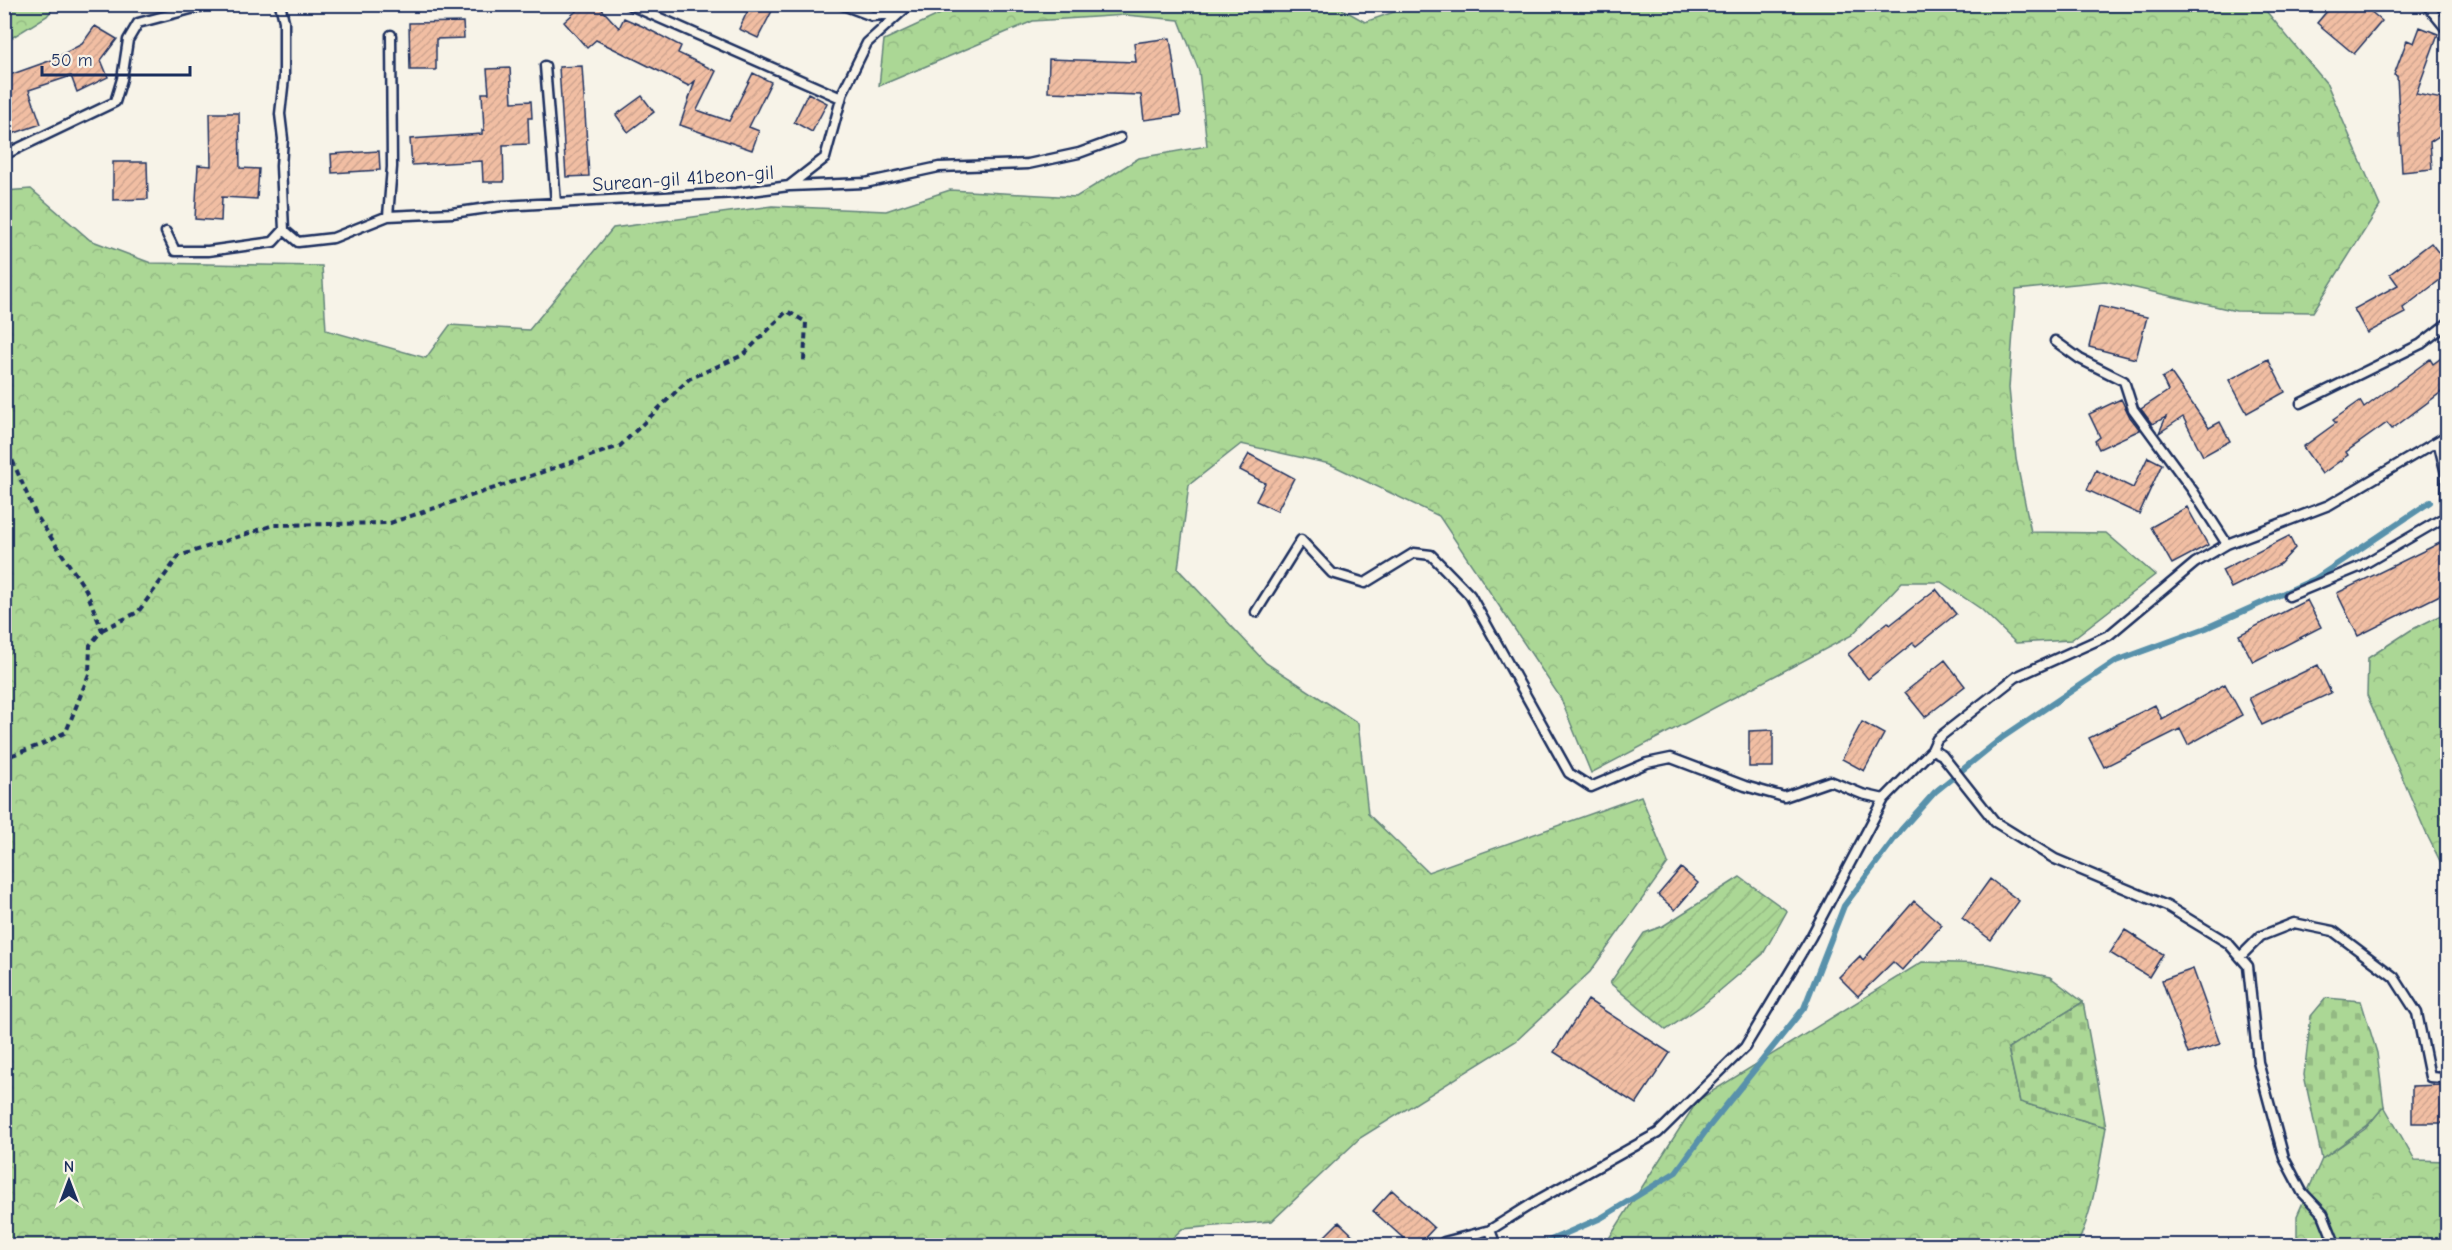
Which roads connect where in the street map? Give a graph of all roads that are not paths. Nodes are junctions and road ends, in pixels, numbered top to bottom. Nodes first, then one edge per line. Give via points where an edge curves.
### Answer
1 (210, 4) edge
2 (280, 4) edge
3 (628, 4) edge
4 (840, 4) edge
5 (910, 4) edge
6 (2426, 4) edge
7 (900, 13) junction
8 (2448, 31) edge
9 (391, 35) dead end
10 (545, 66) dead end
11 (842, 98) junction
12 (1120, 138) dead end
13 (4, 155) edge
14 (789, 186) junction
15 (555, 203) junction
16 (388, 216) junction
17 (284, 230) junction
18 (166, 232) dead end
19 (2448, 323) edge
20 (2055, 341) dead end
21 (2301, 403) dead end
22 (2448, 435) edge
23 (2438, 441) junction
24 (2227, 544) junction
25 (2289, 596) dead end
26 (1256, 612) dead end
27 (1932, 750) junction
28 (1884, 799) junction
29 (2240, 957) junction
30 (2448, 1081) edge
31 (1490, 1230) junction
32 (1496, 1243) edge
33 (1440, 1245) edge
34 (2334, 1245) edge

1 - 13 lane via 138,23 128,40 115,102
2 - 17 lane via 284,21 280,114
3 - 11 lane
4 - 7 lane via 872,16
5 - 7 lane, Surean-gil 41beon-gil
6 - 8 lane
7 - 11 lane, Surean-gil 41beon-gil via 867,43
9 - 16 lane via 392,167
10 - 15 lane
11 - 14 lane, Surean-gil 41beon-gil via 825,158
12 - 14 lane via 1078,153 1028,164 939,167 865,183
14 - 15 lane, Surean-gil 41beon-gil
15 - 16 lane, Surean-gil 41beon-gil
16 - 17 lane, Surean-gil 41beon-gil via 333,238 298,242
17 - 18 lane via 273,242 208,251 176,251
19 - 21 lane via 2421,344
20 - 24 lane via 2124,381 2133,409
22 - 23 lane
23 - 24 lane via 2329,504
23 - 25 lane via 2446,474 2445,517 2359,567
24 - 27 lane via 2195,563 2109,635 2016,677 1937,739
26 - 28 lane via 1301,540 1332,573 1365,583 1414,552 1431,555 1470,595 1569,773 1590,787 1647,763 1671,758 1784,796 1830,781
27 - 28 lane
27 - 29 lane via 1942,755 1995,822 2055,859 2168,906 2228,943
28 - 31 lane via 1811,937 1745,1047 1658,1132
29 - 30 lane via 2260,936 2294,923 2333,931 2394,977 2417,1013 2430,1077
29 - 34 lane via 2248,966 2258,1062 2284,1158 2302,1192 2323,1214
31 - 32 lane
31 - 33 lane

